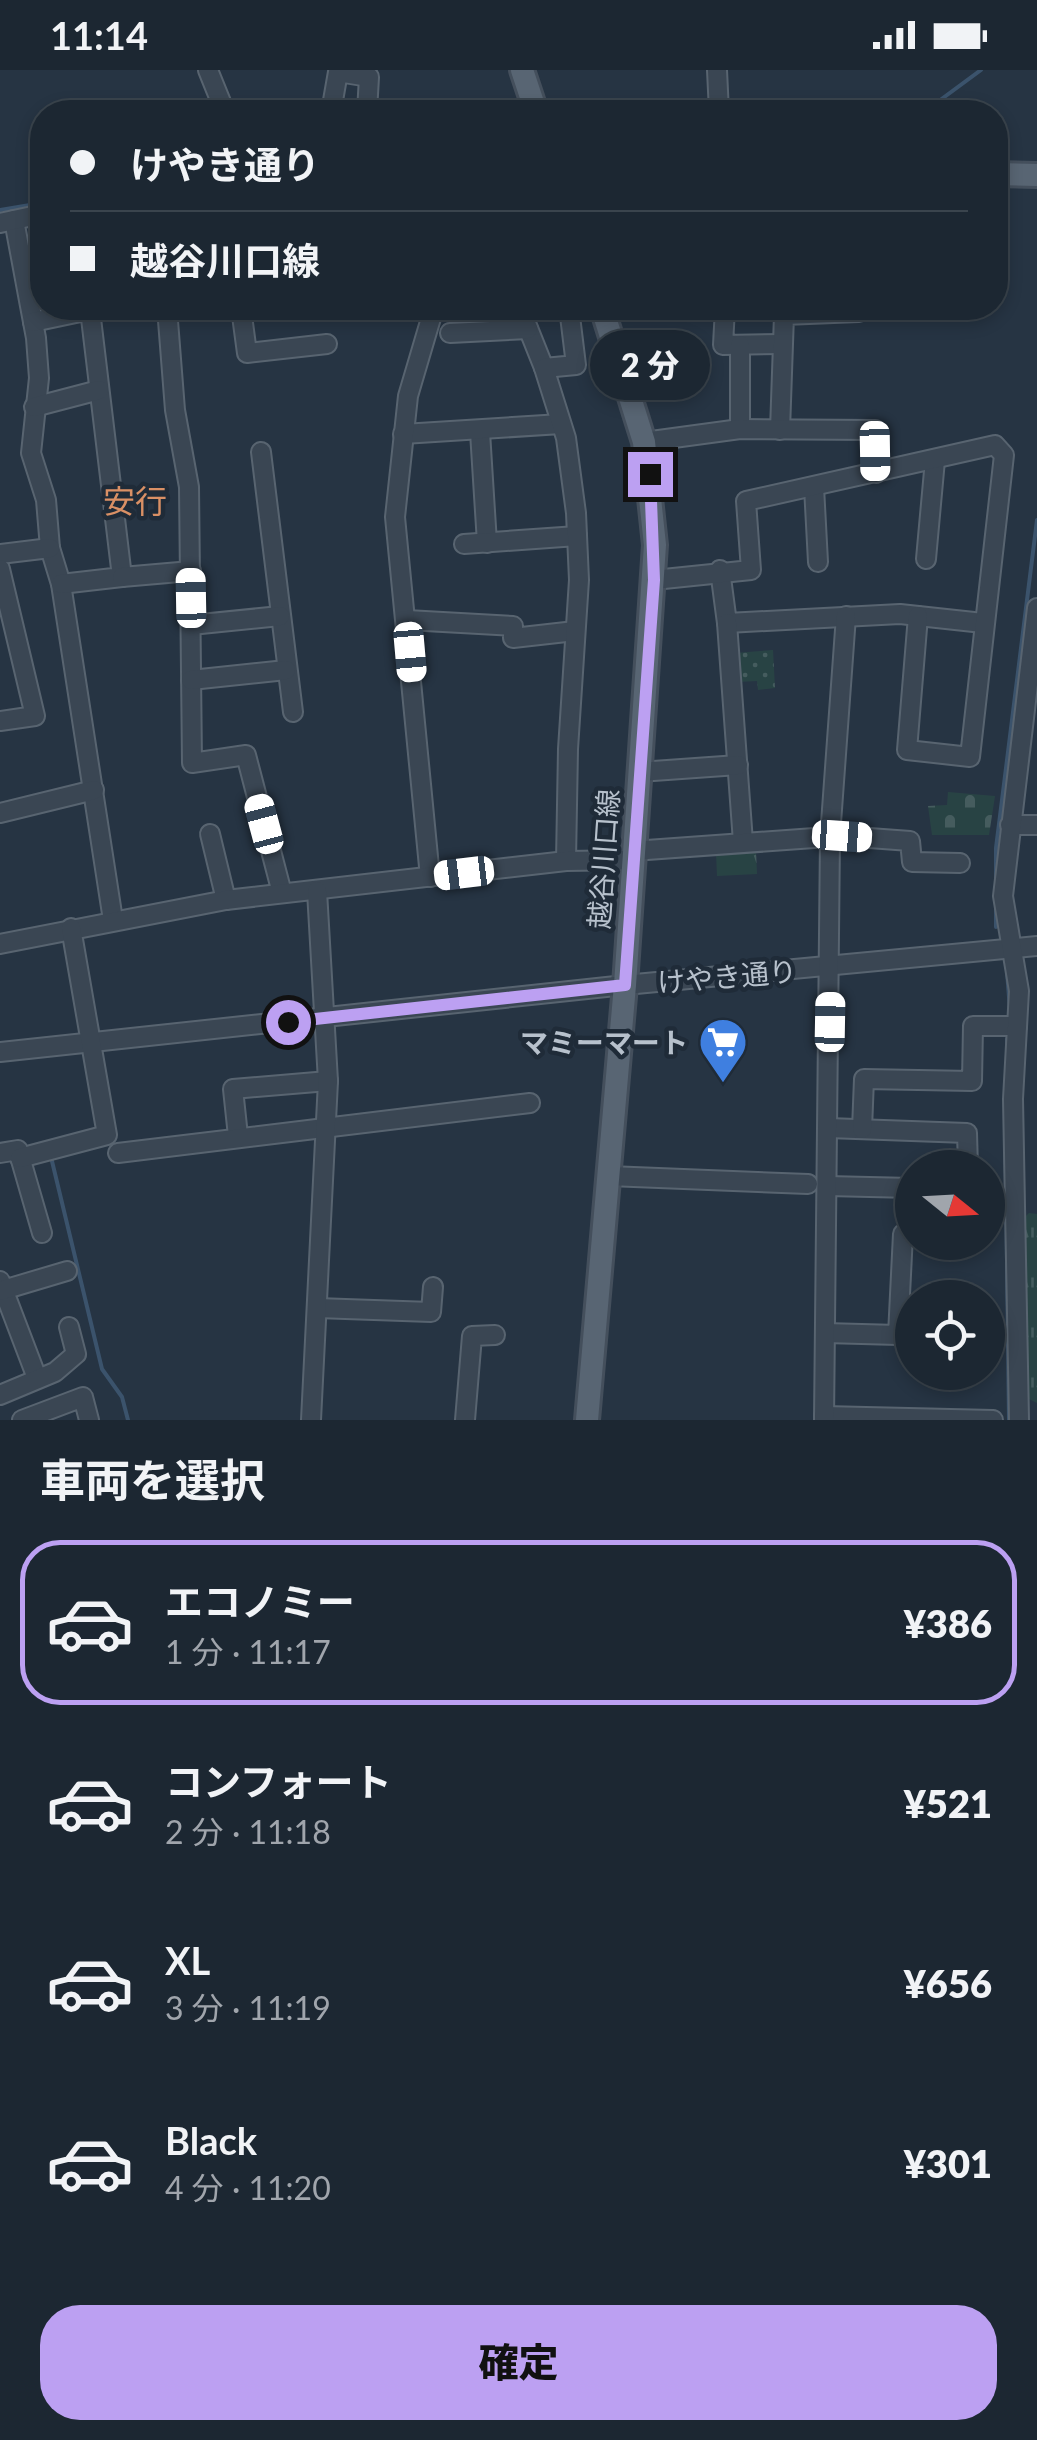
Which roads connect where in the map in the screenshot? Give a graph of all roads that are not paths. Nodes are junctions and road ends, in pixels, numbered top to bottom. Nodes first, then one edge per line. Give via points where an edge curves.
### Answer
1 (208, 70) edge
2 (522, 70) edge
3 (717, 70) edge
4 (220, 100) edge
5 (333, 100) edge
6 (367, 100) edge
7 (532, 100) edge
8 (718, 100) edge
9 (1008, 174) edge
10 (1037, 175) edge
11 (7, 222) edge
12 (30, 310) edge
13 (43, 320) edge
14 (96, 320) edge
15 (168, 320) edge
16 (243, 320) edge
17 (430, 320) edge
18 (525, 320) edge
19 (570, 320) edge
20 (606, 320) edge
21 (724, 320) edge
22 (784, 320) edge
23 (33, 322) joint
24 (528, 329) junction
25 (450, 333) dead end
26 (328, 344) dead end
27 (740, 344) junction
28 (782, 344) junction
29 (544, 368) junction
30 (99, 390) junction
31 (34, 407) junction
32 (561, 424) junction
33 (740, 429) junction
34 (780, 430) junction
35 (480, 432) junction
36 (403, 434) junction
37 (644, 442) junction
38 (261, 452) dead end
39 (935, 460) junction
40 (876, 472) junction
41 (814, 487) junction
42 (577, 536) junction
43 (487, 542) junction
44 (464, 544) dead end
45 (50, 548) junction
46 (0, 554) edge
47 (926, 559) dead end
48 (818, 562) dead end
49 (0, 569) edge
50 (720, 570) junction
51 (190, 571) junction
52 (122, 577) junction
53 (654, 580) junction
54 (62, 584) junction
55 (1037, 608) edge
56 (280, 616) junction
57 (846, 616) junction
58 (918, 616) junction
59 (407, 620) junction
60 (727, 623) junction
61 (983, 623) junction
62 (191, 625) junction
63 (575, 631) junction
64 (1034, 652) edge
65 (286, 670) junction
66 (191, 680) junction
67 (292, 712) dead end
68 (1030, 715) edge
69 (0, 721) edge
70 (738, 765) junction
71 (639, 772) junction
72 (94, 790) junction
73 (0, 813) edge
74 (1010, 825) junction
75 (1037, 826) edge
76 (210, 834) dead end
77 (830, 837) junction
78 (743, 842) junction
79 (633, 855) junction
80 (566, 861) junction
81 (960, 863) dead end
82 (430, 877) junction
83 (316, 891) junction
84 (282, 893) junction
85 (226, 900) junction
86 (113, 920) junction
87 (71, 928) junction
88 (0, 944) edge
89 (1037, 946) edge
90 (1012, 949) junction
91 (831, 968) junction
92 (625, 985) junction
93 (327, 1018) junction
94 (1017, 1026) junction
95 (92, 1041) junction
96 (1037, 1048) edge
97 (1016, 1049) junction
98 (0, 1052) edge
99 (328, 1081) junction
100 (530, 1102) dead end
101 (326, 1126) junction
102 (828, 1128) junction
103 (862, 1129) junction
104 (238, 1136) junction
105 (967, 1150) edge
106 (0, 1152) edge
107 (118, 1152) dead end
108 (20, 1158) junction
109 (609, 1176) junction
110 (818, 1185) junction
111 (895, 1187) edge
112 (1015, 1206) junction
113 (1037, 1207) edge
114 (42, 1233) dead end
115 (902, 1260) edge
116 (68, 1271) dead end
117 (1, 1287) edge
118 (433, 1287) dead end
119 (317, 1308) junction
120 (69, 1327) dead end
121 (825, 1334) junction
122 (496, 1335) dead end
123 (19, 1336) junction
124 (0, 1344) edge
125 (37, 1378) junction
126 (0, 1395) edge
127 (1025, 1413) edge
128 (824, 1418) edge
129 (22, 1420) edge
130 (89, 1420) edge
131 (312, 1420) edge
132 (466, 1420) edge
133 (586, 1420) edge
134 (993, 1420) edge

1 - 4 street
2 - 7 main road
3 - 8 street
5 - 6 street via 338,72 368,76
9 - 10 main road
11 - 12 street
13 - 23 street
14 - 30 street
15 - 51 street via 189,487
16 - 26 street via 247,352
17 - 36 street
18 - 24 street
19 - 29 street via 576,365
20 - 37 main road, 越谷川口線
21 - 27 street via 723,344
22 - 28 street
23 - 31 street via 39,378
24 - 25 street
24 - 29 street
27 - 28 street
27 - 33 street
28 - 34 street
29 - 32 street
30 - 31 street
30 - 52 street
31 - 45 street via 31,454 46,500
32 - 35 street
32 - 42 street
33 - 34 street
33 - 37 street
34 - 40 street via 875,430
35 - 36 street
35 - 43 street
36 - 59 street via 394,516
37 - 53 main road, 越谷川口線
38 - 56 street
39 - 40 street
39 - 47 street
39 - 61 street via 995,445 1004,455
40 - 41 street
41 - 48 street
41 - 50 street via 746,500 751,570
42 - 43 street
42 - 63 street
43 - 44 street
45 - 46 street
45 - 54 street
49 - 69 street via 36,716
50 - 53 street
50 - 60 street
51 - 52 street
51 - 62 street
52 - 54 street
53 - 71 main road, 越谷川口線
54 - 72 street
55 - 64 street
56 - 62 street
56 - 65 street
57 - 58 street
57 - 60 street
57 - 77 street
58 - 61 street
58 - 61 street via 907,750 970,757
59 - 63 street via 512,626 512,638
59 - 82 street
60 - 70 street
62 - 66 street
63 - 80 street
64 - 68 street
65 - 66 street
65 - 67 street
66 - 84 street via 192,763 246,755
68 - 74 street
70 - 71 street
70 - 78 street
71 - 79 main road, 越谷川口線
72 - 73 street
72 - 86 street
74 - 75 street
74 - 90 street via 1003,896
76 - 85 street
77 - 78 street
77 - 81 street via 910,841 912,862
77 - 91 street
78 - 79 street
79 - 80 street
79 - 92 main road, 越谷川口線
80 - 82 street
82 - 83 street
83 - 84 street
83 - 93 street
84 - 85 street
85 - 86 street
86 - 87 street
87 - 88 street
87 - 95 street
89 - 90 street, けやき通り
90 - 91 street, けやき通り
90 - 94 street
91 - 92 street, けやき通り
91 - 102 street
92 - 93 street, けやき通り
92 - 109 main road, 越谷川口線
93 - 95 street, けやき通り
93 - 99 street
94 - 97 street
94 - 103 street via 973,1026 972,1081 864,1078
95 - 98 street, けやき通り
95 - 108 street via 107,1135
96 - 97 street
97 - 112 street
99 - 101 street
99 - 104 street via 234,1089
100 - 101 street
101 - 104 street
101 - 119 street
102 - 103 street
102 - 110 street
103 - 105 street via 967,1133
104 - 107 street
106 - 108 street via 18,1150
108 - 114 street
109 - 110 street
109 - 133 main road, 越谷川口線
110 - 111 street
110 - 121 street
112 - 113 street
112 - 127 street
115 - 121 street via 898,1334
116 - 117 street
117 - 123 street
118 - 119 street via 431,1312
119 - 131 street
120 - 125 street via 76,1354
121 - 128 street
122 - 132 street via 472,1336
123 - 124 street
123 - 125 street
125 - 126 street
128 - 134 street
129 - 130 street via 83,1397

